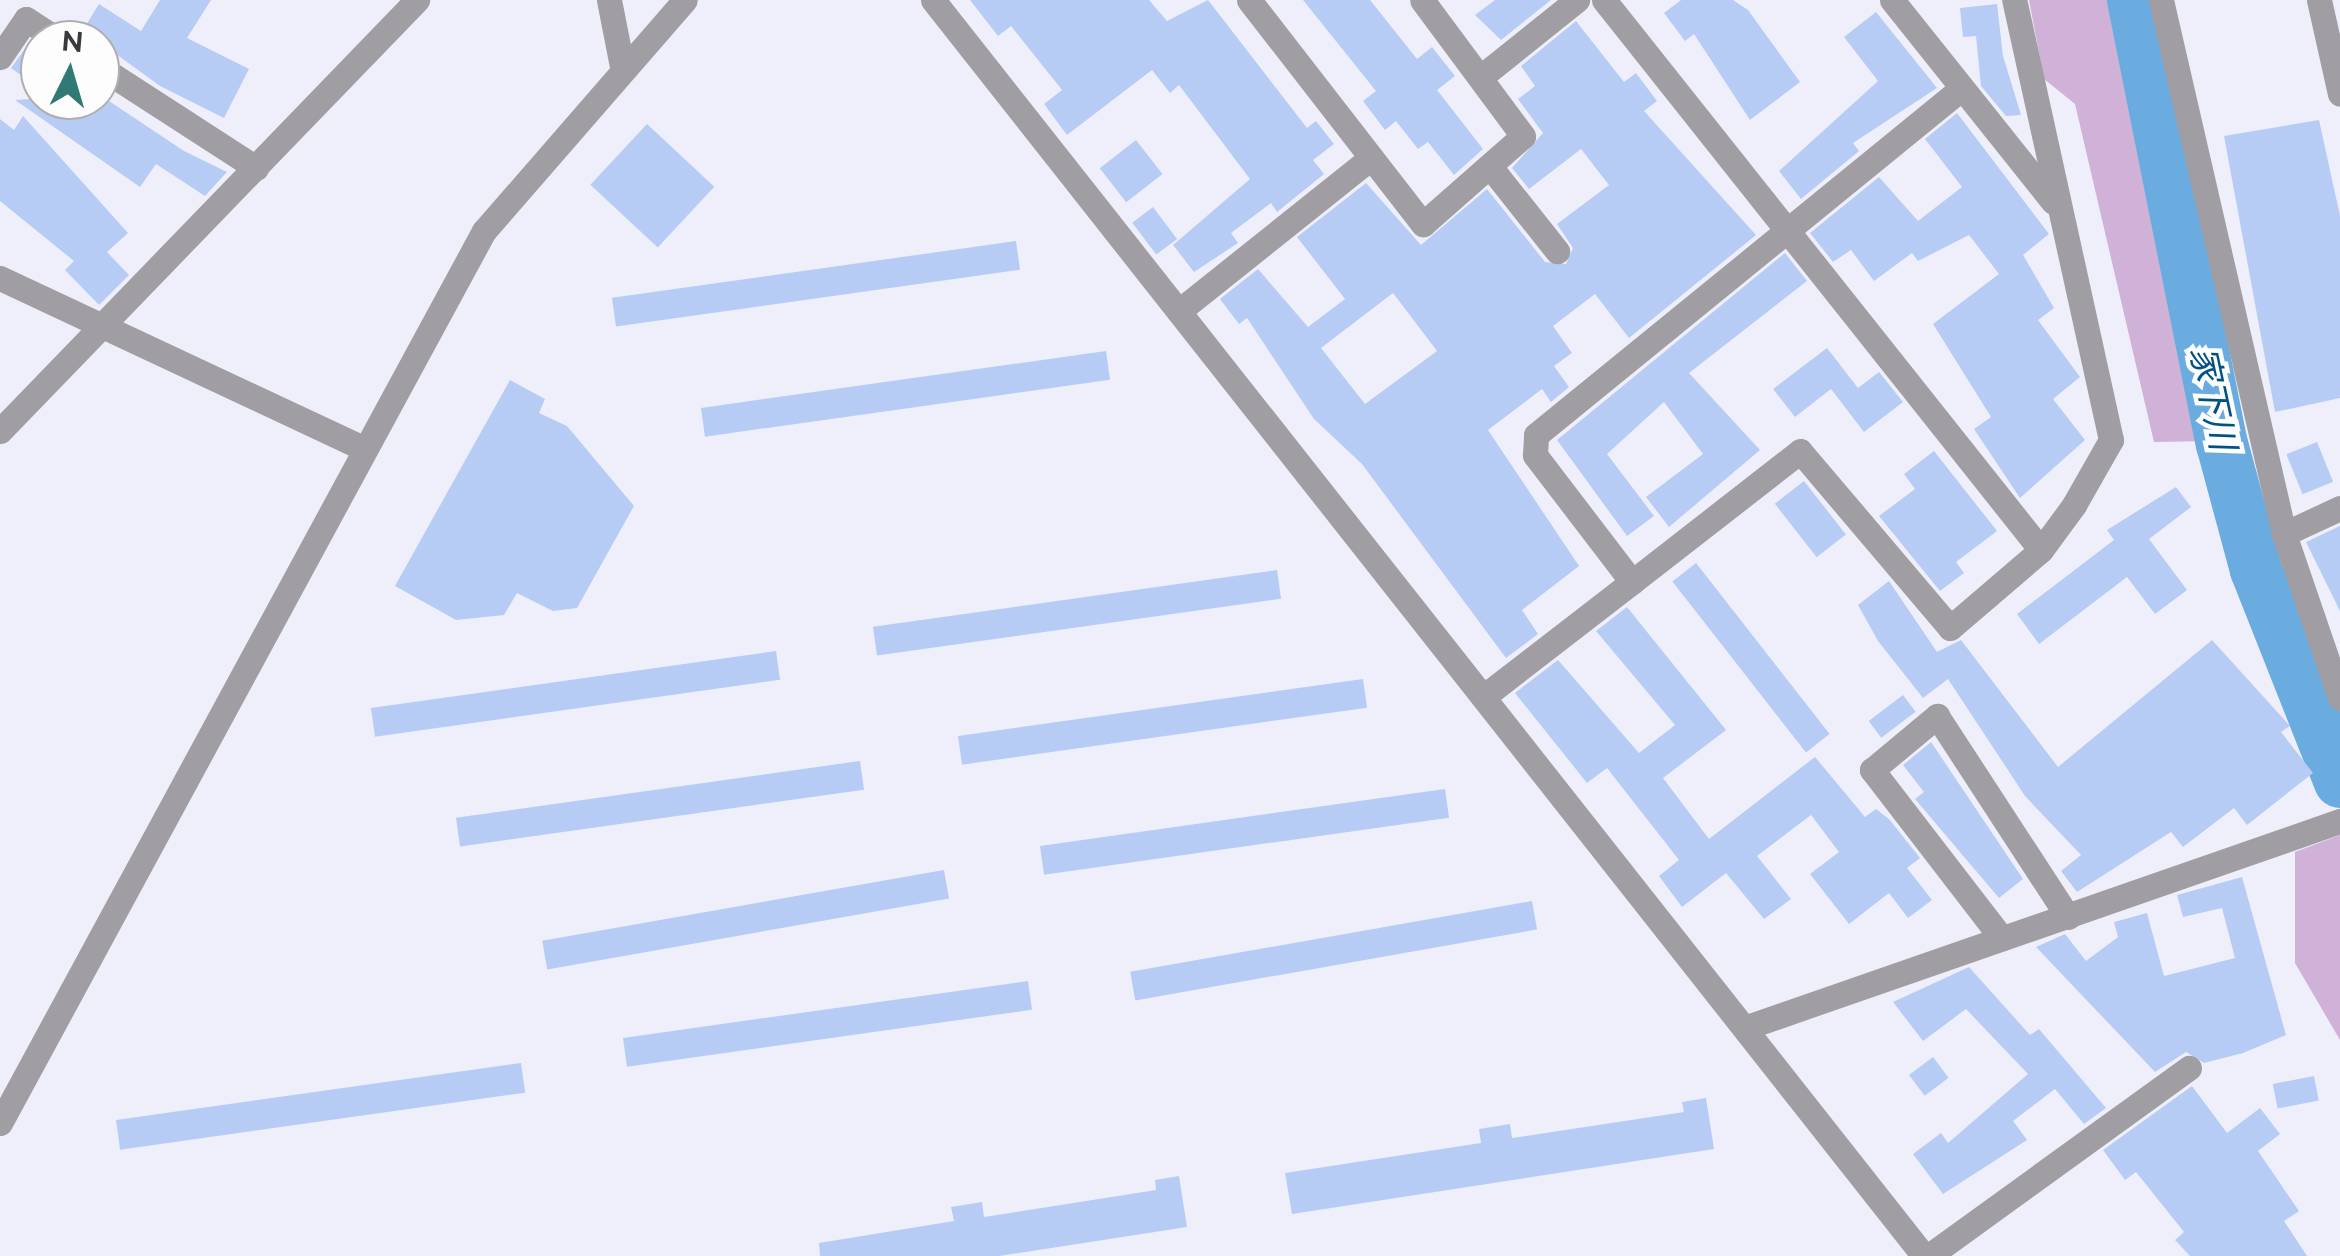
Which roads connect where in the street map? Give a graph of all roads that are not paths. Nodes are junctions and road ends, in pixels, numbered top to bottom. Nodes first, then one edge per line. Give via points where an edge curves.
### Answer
1 (416, 0) edge
2 (610, 0) edge
3 (685, 0) edge
4 (933, 0) edge
5 (1249, 0) edge
6 (1422, 0) edge
7 (1577, 0) edge
8 (1604, 0) edge
9 (1892, 0) edge
10 (2014, 0) edge
11 (2161, 0) edge
12 (2319, 0) edge
13 (20, 28) edge
14 (0, 58) edge
15 (622, 66) junction
16 (1482, 76) junction
17 (120, 80) edge
18 (1962, 88) junction
19 (2340, 94) edge
20 (1368, 160) junction
21 (256, 168) junction
22 (1492, 168) junction
23 (2056, 206) junction
24 (1786, 234) junction
25 (1557, 252) dead end
26 (0, 278) edge
27 (1179, 311) junction
28 (103, 327) junction
29 (0, 432) edge
30 (360, 447) junction
31 (2340, 508) edge
32 (2284, 534) junction
33 (2041, 550) junction
34 (1632, 582) junction
35 (2334, 664) edge
36 (1486, 694) junction
37 (2340, 698) edge
38 (2340, 820) edge
39 (2068, 917) junction
40 (2000, 936) junction
41 (1747, 1027) junction
42 (2190, 1068) dead end
43 (0, 1123) edge
44 (1927, 1256) edge

1 - 21 street
2 - 15 street
3 - 15 street
4 - 27 street
5 - 20 street
6 - 16 street
7 - 16 street
8 - 24 street
9 - 18 street
10 - 23 street
11 - 32 street
12 - 19 street
13 - 14 street
15 - 30 street via 484,231
16 - 22 street via 1523,136
17 - 21 street
18 - 23 street
18 - 24 street
20 - 22 street via 1423,224
20 - 27 street
21 - 28 street
22 - 25 street
23 - 33 street via 2111,440
24 - 33 street
24 - 34 street via 1536,435 1535,454
26 - 28 street
27 - 36 street
28 - 29 street
28 - 30 street
30 - 43 street
31 - 32 street
32 - 35 street
33 - 34 street via 1950,628 1800,451
34 - 36 street
35 - 37 street
36 - 41 street
38 - 39 street
39 - 40 street
39 - 40 street via 1937,716 1872,770
40 - 41 street
41 - 44 street
42 - 44 street

